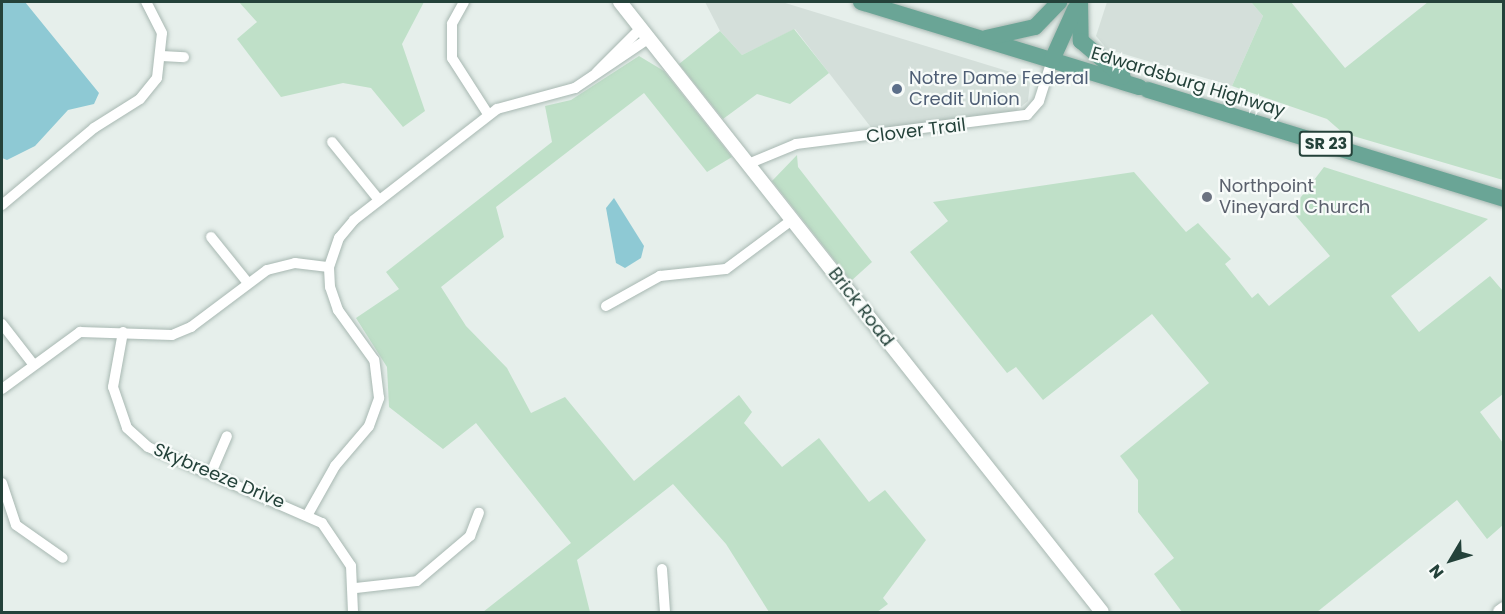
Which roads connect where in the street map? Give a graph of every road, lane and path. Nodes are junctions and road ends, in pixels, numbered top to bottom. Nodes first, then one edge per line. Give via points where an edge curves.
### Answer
1 (146, 2) edge
2 (464, 2) edge
3 (620, 2) edge
4 (861, 2) edge
5 (1059, 2) edge
6 (1064, 2) edge
7 (1079, 2) edge
8 (645, 33) junction
9 (982, 39) junction
10 (162, 56) junction
11 (183, 57) dead end
12 (1052, 60) junction
13 (1143, 88) junction
14 (488, 114) junction
15 (332, 142) dead end
16 (748, 164) junction
17 (1503, 199) edge
18 (379, 200) junction
19 (2, 205) edge
20 (792, 220) junction
21 (212, 237) dead end
22 (329, 267) junction
23 (248, 283) junction
24 (606, 306) dead end
25 (2, 324) edge
26 (123, 332) junction
27 (33, 364) junction
28 (2, 389) edge
29 (227, 436) dead end
30 (211, 473) junction
31 (2, 483) edge
32 (479, 513) dead end
33 (308, 514) junction
34 (63, 558) dead end
35 (662, 569) dead end
36 (356, 588) junction
37 (1503, 609) edge
38 (353, 612) edge
39 (665, 612) edge
40 (1102, 612) edge
41 (1500, 612) edge

1 - 10 street via 162,33
2 - 14 street via 452,24 452,58
3 - 8 street, Brick Road
4 - 9 main road, Edwardsburg Highway / SR 23
5 - 9 main road via 1035,27
6 - 12 main road
7 - 12 main road
7 - 13 main road via 1082,41
8 - 14 street via 566,92 505,104
8 - 16 street, Brick Road
9 - 12 main road, Edwardsburg Highway / SR 23
10 - 11 street
10 - 19 street via 157,78 140,99 94,128
12 - 13 main road, Edwardsburg Highway / SR 23
12 - 16 street, Clover Trail via 1039,102 1027,116 796,144
13 - 17 main road, Edwardsburg Highway / SR 23
14 - 18 street
15 - 18 street
16 - 20 street, Brick Road
18 - 22 street via 346,229
20 - 24 street via 726,269 660,276
20 - 40 street, Brick Road
21 - 23 street
22 - 23 street via 286,264
22 - 33 street via 338,310 374,360 379,398 369,426 334,466
23 - 26 street via 183,331 154,337
25 - 27 street
26 - 27 street via 80,332
26 - 30 street, Skybreeze Drive via 113,387 120,419 148,447
27 - 28 street
29 - 30 street
30 - 33 street, Skybreeze Drive
31 - 34 street via 16,525
32 - 36 street via 470,536 417,581
33 - 36 street, Skybreeze Drive via 340,542
35 - 39 street
36 - 38 street
37 - 41 street

